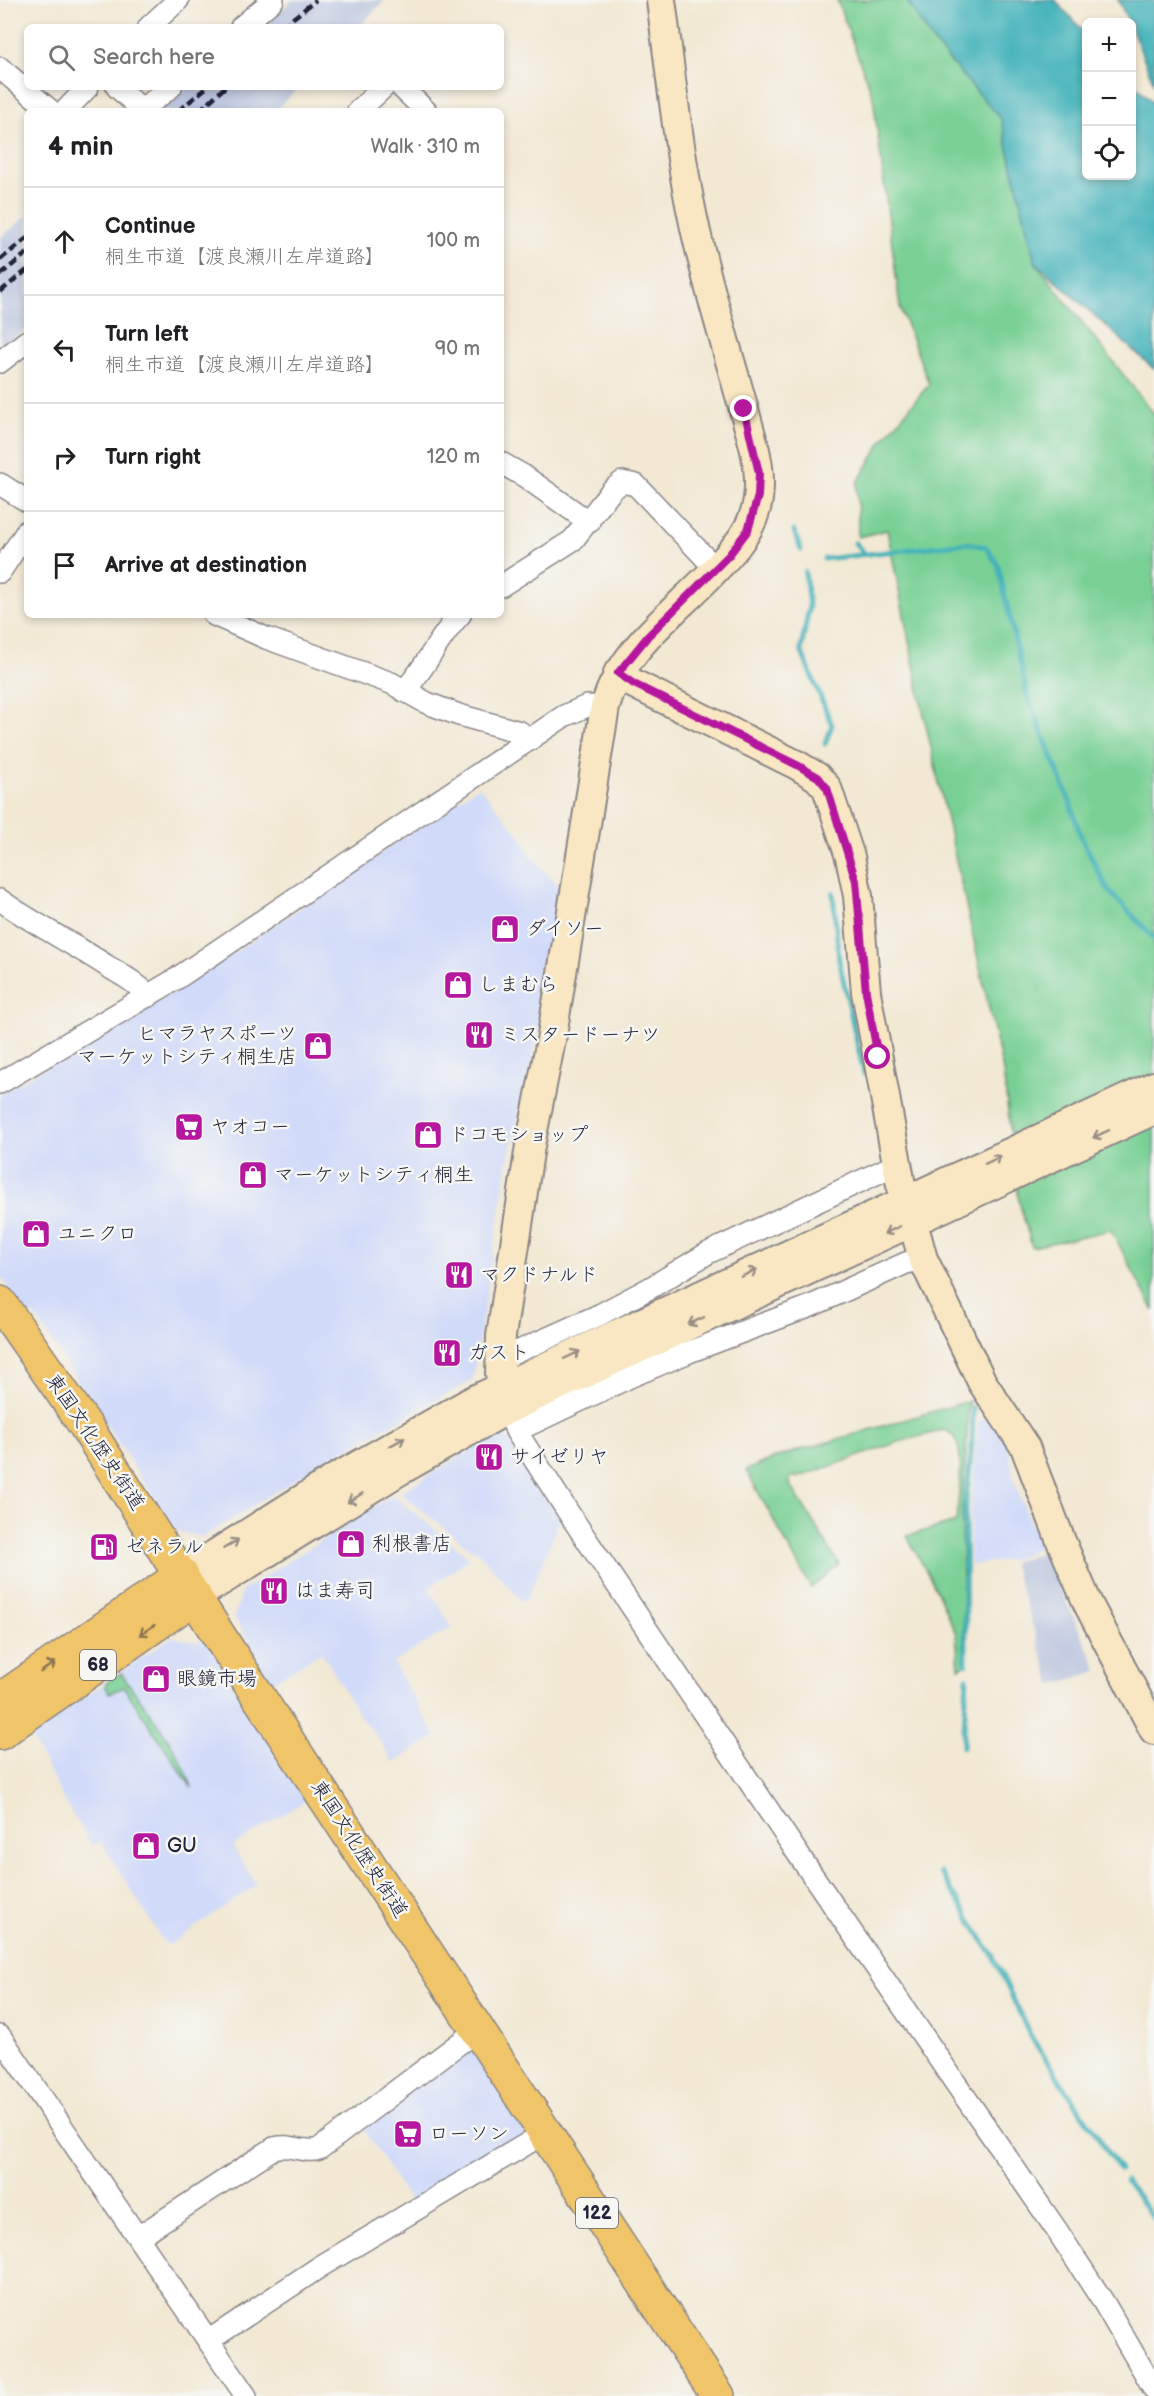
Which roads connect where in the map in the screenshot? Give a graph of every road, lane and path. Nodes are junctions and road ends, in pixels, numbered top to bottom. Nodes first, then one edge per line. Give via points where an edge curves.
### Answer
1 (178, 0) edge
2 (273, 0) edge
3 (661, 0) edge
4 (152, 24) edge
5 (245, 24) edge
6 (0, 68) edge
7 (24, 88) edge
8 (26, 90) edge
9 (85, 90) edge
10 (120, 90) edge
11 (167, 90) edge
12 (381, 90) edge
13 (404, 90) edge
14 (47, 108) edge
15 (68, 108) edge
16 (144, 108) edge
17 (144, 108) edge
18 (361, 108) edge
19 (423, 108) edge
20 (24, 343) edge
21 (0, 362) edge
22 (504, 465) edge
23 (0, 484) edge
24 (24, 499) edge
25 (589, 522) junction
26 (24, 536) edge
27 (716, 568) junction
28 (0, 572) edge
29 (504, 584) edge
30 (220, 618) edge
31 (458, 618) edge
32 (618, 673) junction
33 (404, 691) junction
34 (605, 707) junction
35 (530, 740) junction
36 (0, 900) edge
37 (149, 996) junction
38 (0, 1083) edge
39 (1154, 1086) edge
40 (1154, 1110) edge
41 (899, 1175) joint
42 (942, 1195) junction
43 (920, 1248) joint
44 (0, 1303) edge
45 (506, 1397) junction
46 (189, 1586) junction
47 (0, 1700) edge
48 (1154, 1730) edge
49 (0, 1733) edge
50 (477, 2030) junction
51 (0, 2036) edge
52 (545, 2133) junction
53 (138, 2237) junction
54 (208, 2341) junction
55 (1154, 2389) edge
56 (246, 2396) edge
57 (718, 2396) edge

1 - 4 street
2 - 5 street
3 - 27 street via 676,122 693,216 759,473 758,496 748,530
6 - 7 street
8 - 14 street
9 - 15 street
10 - 17 street
11 - 16 street
12 - 18 street
13 - 19 street
20 - 21 street
22 - 25 street
23 - 24 street
25 - 27 street via 617,485 631,483
25 - 29 street via 568,544
26 - 28 street
27 - 32 street via 648,636
30 - 33 street
31 - 33 street
32 - 34 street
32 - 41 street via 797,765 818,777 827,788 850,857 858,896 866,992
33 - 35 street via 459,715 520,732
34 - 35 street via 575,710
34 - 45 street via 501,1336
35 - 37 street
36 - 37 street
37 - 38 street
42 -> 39 street
40 -> 42 street
41 - 45 street via 708,1253 599,1315
42 - 45 street
43 - 45 street via 906,1263 811,1306 632,1376
43 - 48 street via 982,1382 1025,1448 1088,1604
44 - 46 main road, 東国文化歴史街道 / 122
45 - 46 street via 399,1471
45 - 55 street via 800,1857 1058,2232
47 -> 46 main road, 68
46 -> 49 main road, 68
46 - 50 main road, 東国文化歴史街道 / 122
50 - 52 main road, 東国文化歴史街道 / 122
50 - 53 street via 319,2149 308,2151 283,2145 274,2148
51 - 53 street
52 - 54 street via 321,2266
52 - 57 main road, 東国文化歴史街道 / 122
53 - 54 street
54 - 56 street

